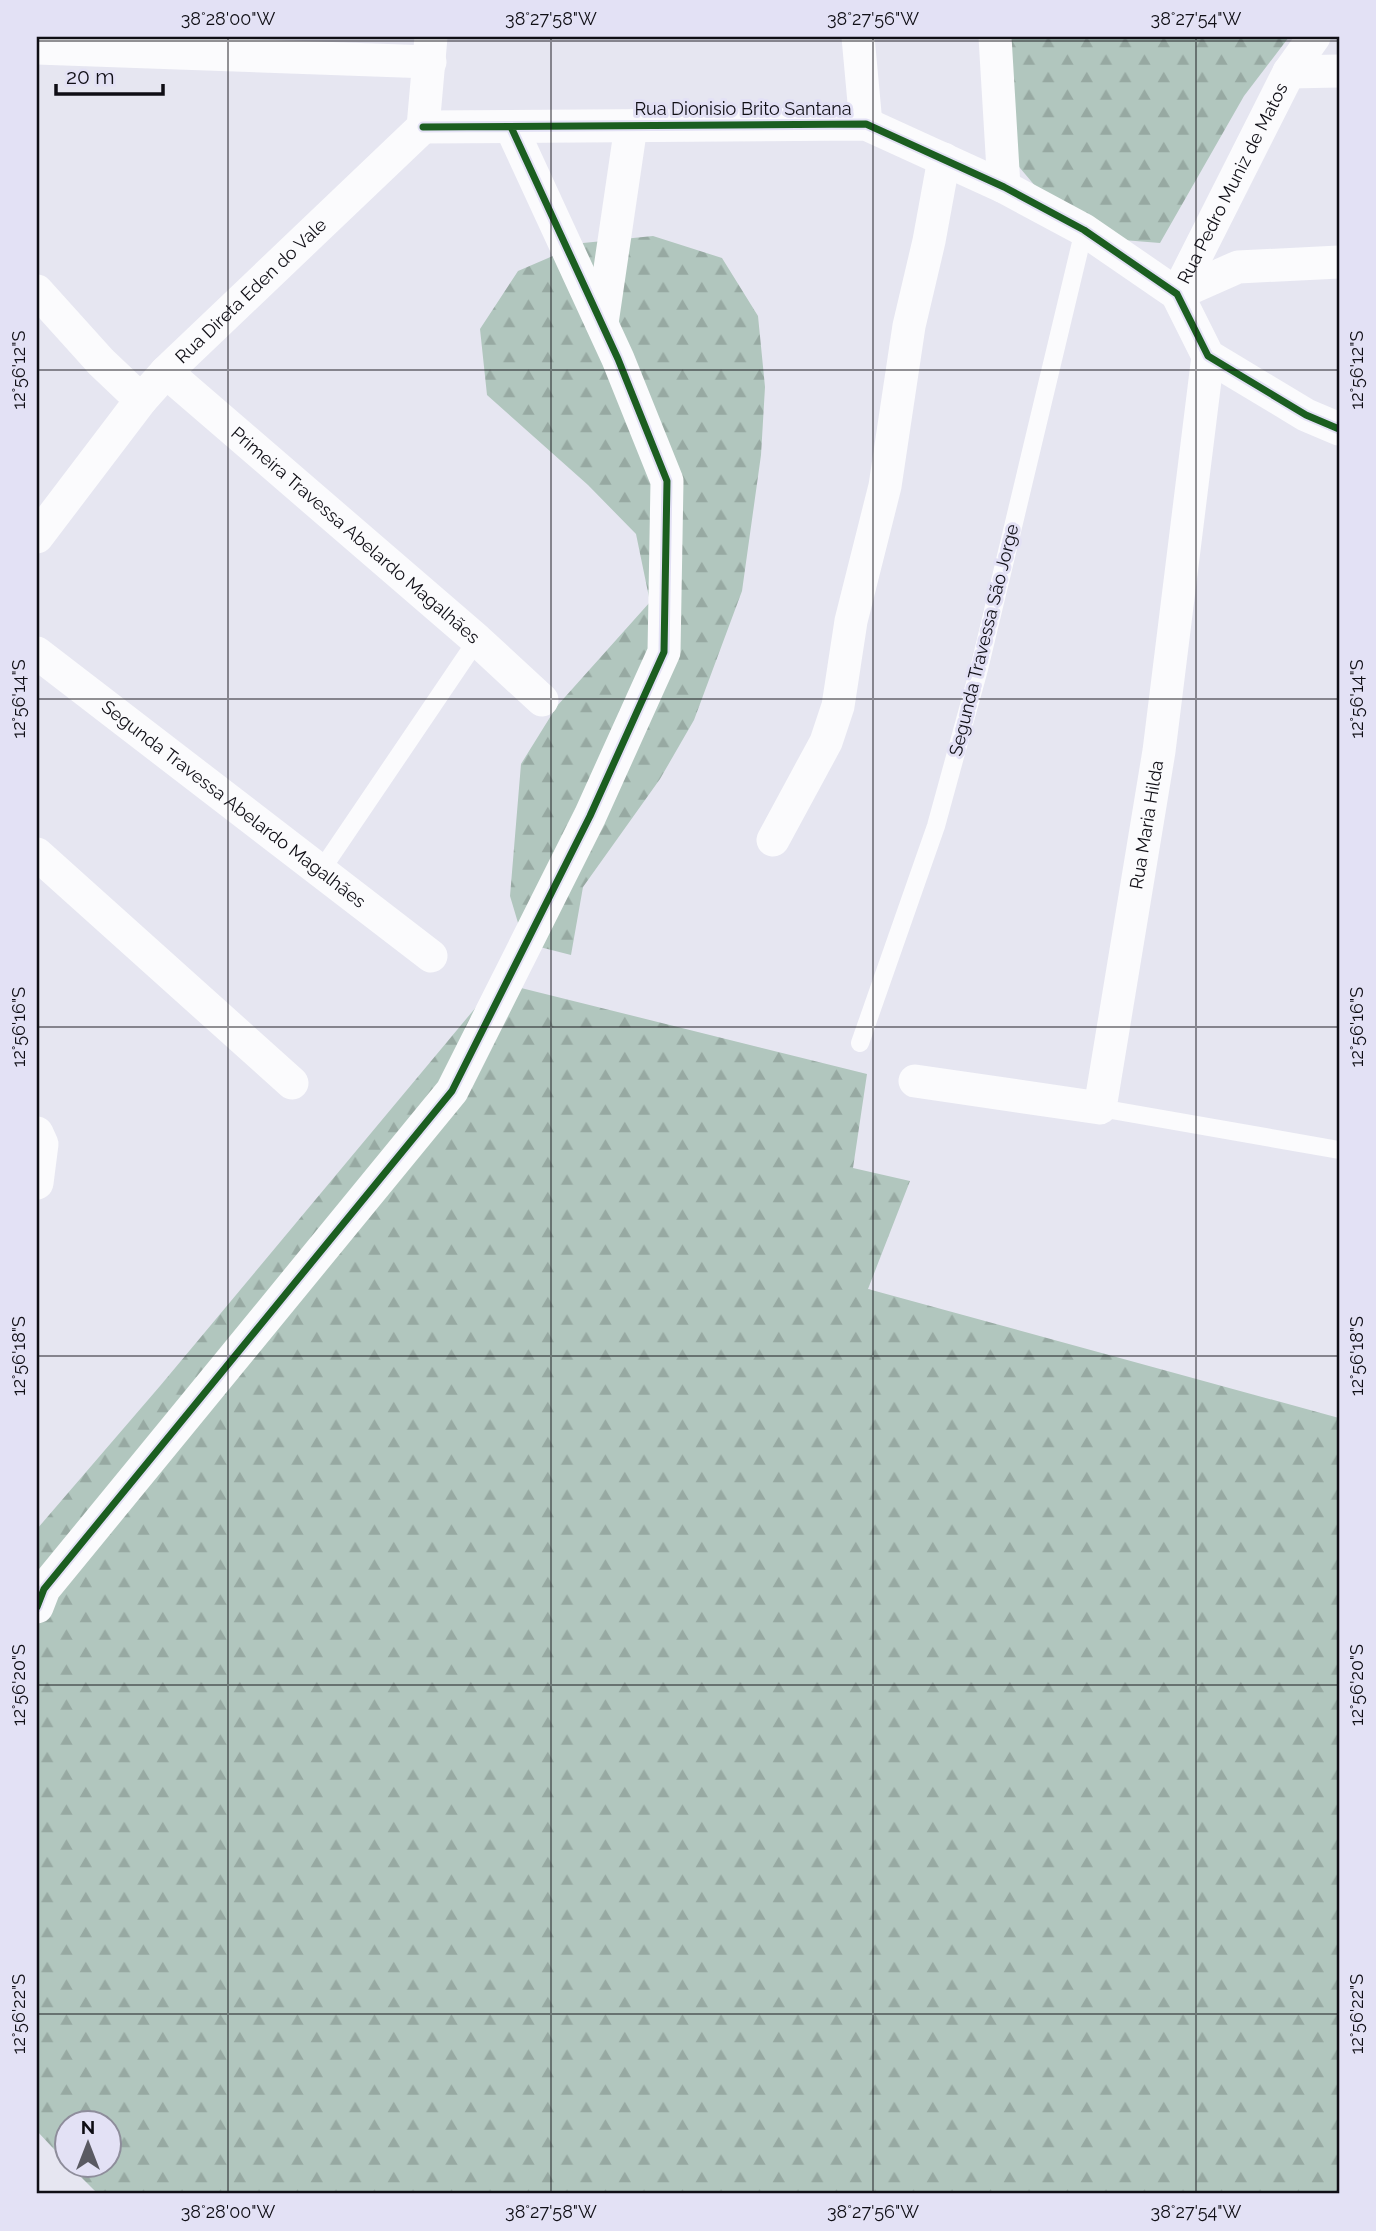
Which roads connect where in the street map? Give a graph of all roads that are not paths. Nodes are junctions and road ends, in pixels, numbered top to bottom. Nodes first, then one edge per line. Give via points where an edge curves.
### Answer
1 (858, 37) edge
2 (995, 37) edge
3 (1314, 37) edge
4 (37, 48) edge
5 (430, 49) edge
6 (1339, 71) edge
7 (1289, 72) junction
8 (866, 124) junction
9 (631, 126) junction
10 (423, 127) junction
11 (511, 127) junction
12 (944, 159) junction
13 (1004, 187) junction
14 (1084, 230) junction
15 (1339, 262) edge
16 (37, 291) edge
17 (1177, 294) junction
18 (601, 323) junction
19 (1208, 356) junction
20 (166, 372) junction
21 (141, 400) junction
22 (1339, 429) edge
23 (37, 537) edge
24 (477, 640) junction
25 (37, 653) edge
26 (542, 700) dead end
27 (773, 840) dead end
28 (37, 854) edge
29 (320, 872) junction
30 (431, 956) dead end
31 (860, 1043) dead end
32 (915, 1081) dead end
33 (292, 1083) dead end
34 (1100, 1108) junction
35 (37, 1133) edge
36 (1339, 1150) edge
37 (37, 1183) edge
38 (37, 1607) edge

1 - 8 street
2 - 13 street
3 - 7 street, Rua Pedro Muniz de Matos
4 - 5 street
5 - 10 street
6 - 7 street, Rua Pedro Muniz de Matos
7 - 17 street, Rua Pedro Muniz de Matos
8 - 9 street, Rua Dionisio Brito Santana
8 - 12 street, Rua Dionisio Brito Santana
9 - 11 street, Rua Dionisio Brito Santana
9 - 18 street
10 - 11 street, Rua Dionisio Brito Santana
10 - 20 street, Rua Direta Eden do Vale
11 - 18 street
12 - 13 street, Rua Dionisio Brito Santana
12 - 27 street via 909,326 885,486 851,621 838,706 826,742
13 - 14 street, Rua Dionisio Brito Santana
14 - 17 street, Rua Dionisio Brito Santana
14 - 31 lane, Segunda Travessa São Jorge via 982,656 936,826
15 - 17 street via 1238,267
16 - 21 street
17 - 19 street, Rua Dionisio Brito Santana
18 - 38 street via 667,481 664,652 590,816 452,1091 52,1578
19 - 22 street via 1306,415
19 - 34 street, Rua Maria Hilda via 1159,751
20 - 21 street, Rua Direta Eden do Vale
20 - 24 street, Primeira Travessa Abelardo Magalhães
21 - 23 street, Rua Direta Eden do Vale
24 - 26 street, Primeira Travessa Abelardo Magalhães
24 - 29 lane
25 - 29 street, Segunda Travessa Abelardo Magalhães
28 - 33 street
29 - 30 street, Segunda Travessa Abelardo Magalhães
32 - 34 street
34 - 36 lane
35 - 37 street via 42,1144

